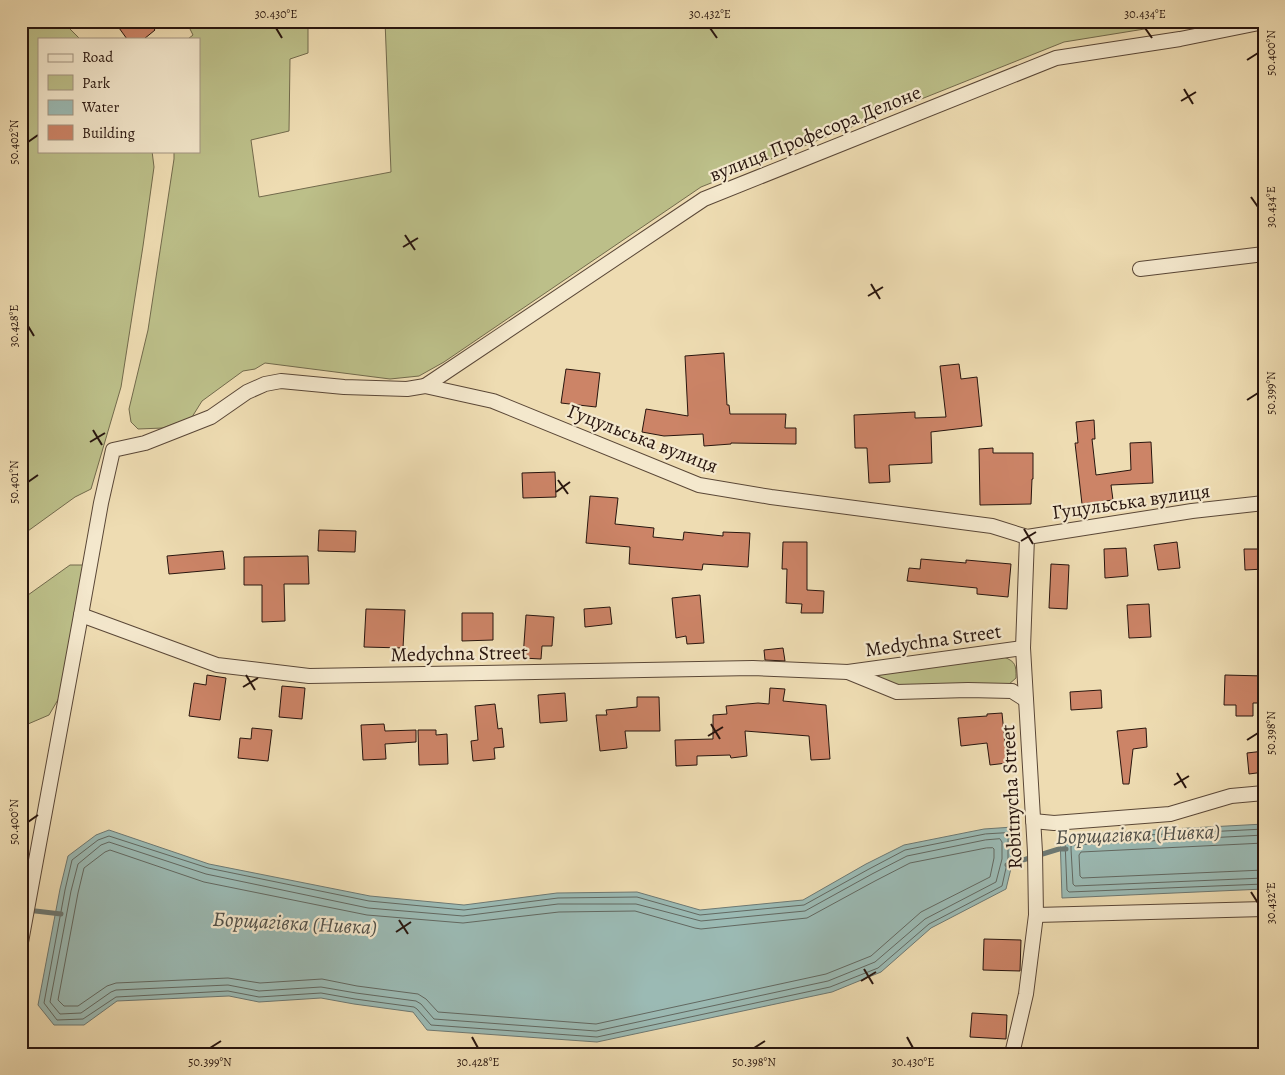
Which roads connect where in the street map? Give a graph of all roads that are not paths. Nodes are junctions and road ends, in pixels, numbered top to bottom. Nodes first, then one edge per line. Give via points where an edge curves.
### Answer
1 (1264, 22) edge
2 (1264, 254) edge
3 (1140, 269) dead end
4 (425, 386) junction
5 (1264, 503) edge
6 (1027, 537) junction
7 (81, 614) junction
8 (1023, 648) junction
9 (848, 672) junction
10 (1026, 700) junction
11 (1264, 793) edge
12 (1033, 821) junction
13 (1264, 909) edge
14 (1036, 915) junction
15 (21, 941) edge
16 (1012, 1054) edge

1 - 4 street, вулиця Професора Делоне via 1056,58 704,199
2 - 3 street
4 - 6 street, Гуцульська вулиця via 493,401 699,485 992,526
4 - 7 street, Гуцульська вулиця via 407,389 281,381 264,384 211,417 145,442 113,450
5 - 6 street, Гуцульська вулиця
6 - 8 street, Robitnycha Street
7 - 9 street, Medychna Street via 217,665 309,676 753,668
7 - 15 street
8 - 9 street, Medychna Street
8 - 10 street, Robitnycha Street
9 - 10 street, Medychna Street via 897,692 1012,691
10 - 12 street, Robitnycha Street
11 - 12 street via 1231,796 1170,814 1054,823
12 - 14 street, Robitnycha Street
13 - 14 street
14 - 16 street, Robitnycha Street via 1026,994

